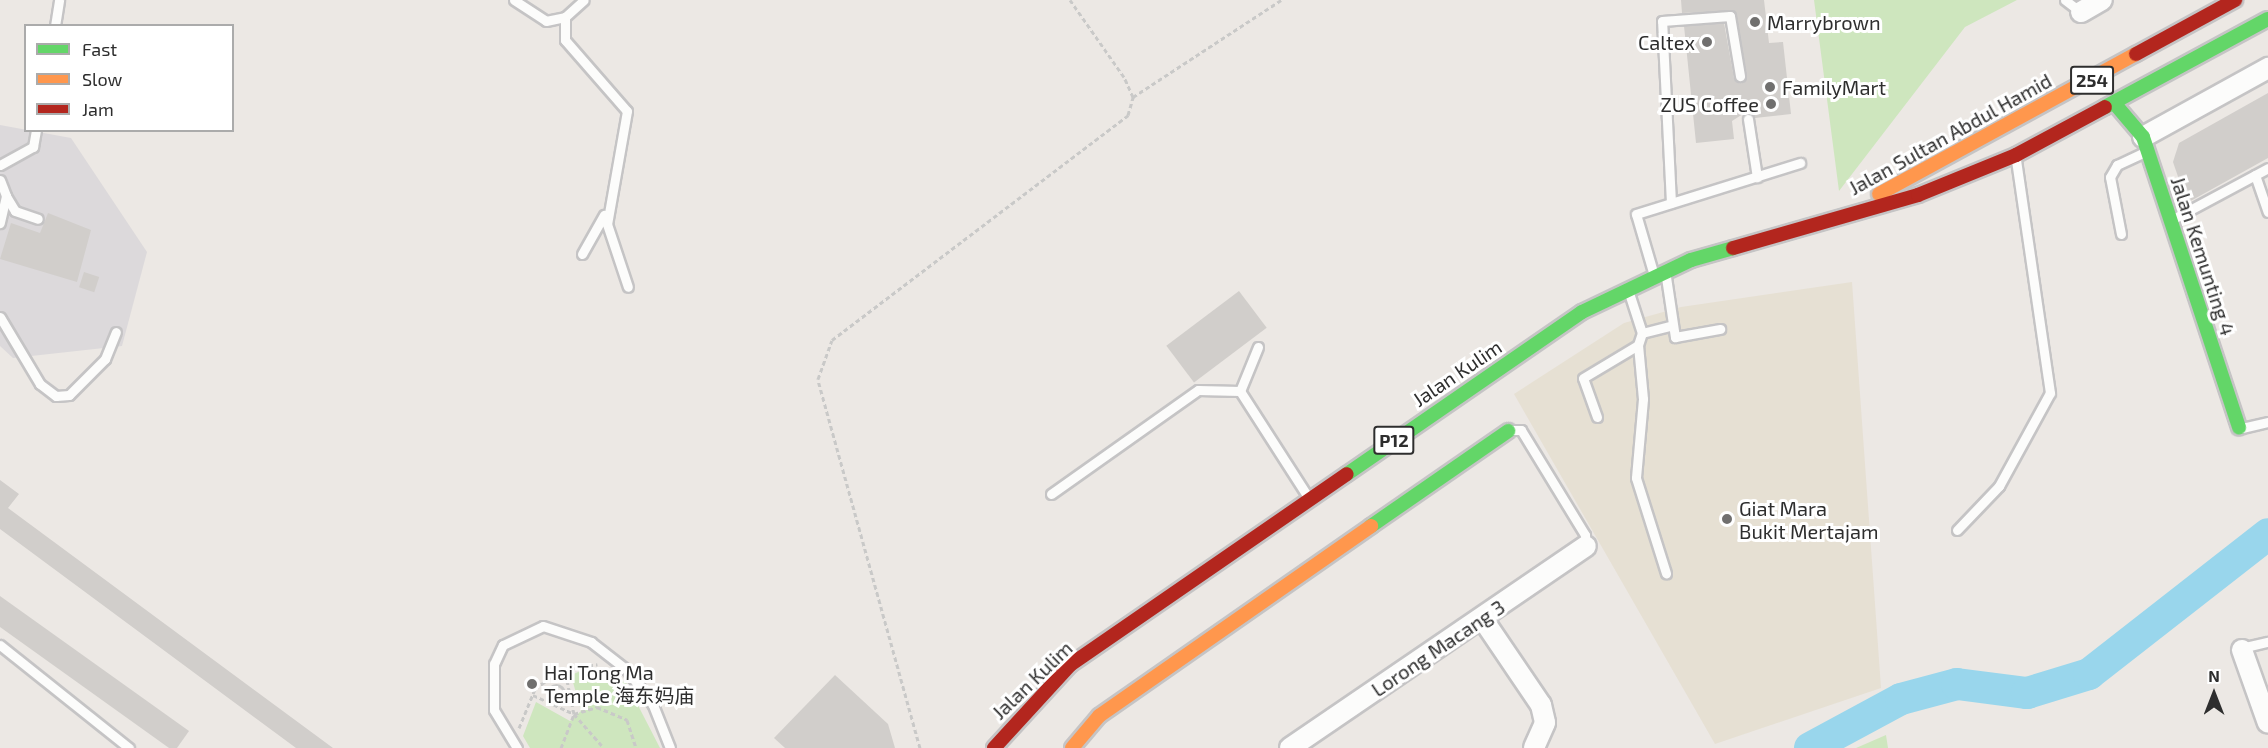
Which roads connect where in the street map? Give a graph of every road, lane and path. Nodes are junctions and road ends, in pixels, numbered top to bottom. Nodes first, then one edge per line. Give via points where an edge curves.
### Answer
1 (59, 0) edge
2 (514, 0) edge
3 (584, 0) edge
4 (1070, 0) edge
5 (1281, 0) edge
6 (2065, 0) edge
7 (2102, 0) edge
8 (2235, 0) edge
9 (2081, 12) joint
10 (565, 17) junction
11 (2268, 19) edge
12 (55, 24) edge
13 (2268, 68) edge
14 (1740, 76) dead end
15 (1133, 98) junction
16 (2115, 104) junction
17 (1748, 119) dead end
18 (36, 132) edge
19 (2145, 144) junction
20 (2016, 155) junction
21 (1800, 163) dead end
22 (0, 165) edge
23 (2268, 168) edge
24 (2255, 175) junction
25 (1757, 177) junction
26 (0, 180) edge
27 (6, 196) junction
28 (1671, 203) junction
29 (608, 204) junction
30 (2268, 212) edge
31 (1843, 215) junction
32 (38, 219) dead end
33 (2171, 220) junction
34 (0, 223) edge
35 (2121, 234) dead end
36 (582, 254) dead end
37 (1659, 272) junction
38 (628, 286) dead end
39 (1627, 286) junction
40 (0, 317) edge
41 (1670, 326) junction
42 (1720, 329) dead end
43 (116, 332) dead end
44 (1642, 333) junction
45 (1638, 345) junction
46 (1258, 346) dead end
47 (1240, 391) junction
48 (1597, 417) dead end
49 (2268, 422) edge
50 (2239, 428) joint
51 (1508, 431) joint
52 (1051, 494) dead end
53 (1309, 499) junction
54 (1957, 530) dead end
55 (1586, 546) joint
56 (1666, 573) dead end
57 (1482, 618) junction
58 (2268, 642) edge
59 (0, 645) edge
60 (2242, 650) joint
61 (616, 661) junction
62 (565, 670) junction
63 (568, 684) junction
64 (565, 692) junction
65 (533, 695) junction
66 (554, 701) junction
67 (546, 702) junction
68 (574, 714) junction
69 (2268, 723) edge
70 (515, 744) edge
71 (129, 748) edge
72 (561, 748) edge
73 (604, 748) edge
74 (636, 748) edge
75 (670, 748) edge
76 (920, 748) edge
77 (994, 748) edge
78 (1071, 748) edge
79 (1290, 748) edge
80 (1534, 748) edge

1 - 12 lane
2 - 10 lane via 546,21
3 - 10 lane
4 - 15 path
5 - 15 path
6 - 9 lane
7 - 9 street
8 - 31 main road, Jalan Sultan Abdul Hamid / 254
10 - 29 lane via 565,40 627,111
11 - 16 main road, Jalan Sultan Abdul Hamid / 254
13 - 19 street
14 - 28 lane via 1730,16 1662,21
15 - 76 path via 1128,115 832,340 818,379
16 - 19 main road, Jalan Kemunting 4
16 - 20 main road, Jalan Sultan Abdul Hamid / 254
17 - 25 lane
18 - 22 lane via 33,147
19 - 33 main road, Jalan Kemunting 4
19 - 35 lane via 2117,165 2110,177
20 - 31 main road, Jalan Sultan Abdul Hamid / 254 via 1918,195
20 - 54 lane via 2050,393 1999,486
21 - 25 lane
23 - 24 lane
24 - 30 lane
24 - 33 lane
25 - 28 lane
26 - 27 lane
27 - 32 lane via 15,211
27 - 34 lane
28 - 37 lane via 1636,214
29 - 36 lane via 595,240
29 - 38 lane via 607,224
31 - 37 main road, Jalan Kulim / P12
33 - 50 main road, Jalan Kemunting 4
37 - 39 main road, Jalan Kulim / P12
37 - 41 lane
39 - 44 lane
39 - 53 main road, Jalan Kulim / P12
40 - 43 lane via 40,384 56,396 69,395 105,359
41 - 42 lane via 1675,337
41 - 44 lane
44 - 45 lane
45 - 48 lane via 1583,378
45 - 56 lane via 1642,399 1636,478
46 - 47 lane
47 - 52 lane via 1198,390
47 - 53 lane
49 - 50 lane via 2256,429
51 - 55 lane via 1521,429 1585,535
51 - 78 main road via 1099,716
53 - 77 main road, Jalan Kulim / P12 via 1070,665
55 - 57 street, Lorong Macang 3
57 - 79 street, Lorong Macang 3
57 - 80 street via 1541,705 1545,723
58 - 60 lane via 2241,644
59 - 71 lane
60 - 69 street
61 - 62 path
61 - 70 lane via 591,642 543,626 503,645 491,688 495,710
61 - 75 lane via 653,705
62 - 63 path
62 - 65 path
63 - 64 path
63 - 68 path
64 - 66 path
64 - 66 path via 552,686 548,696
65 - 67 path
65 - 70 path
66 - 67 path
67 - 68 path
68 - 72 path
68 - 73 path
68 - 74 path via 597,707 619,712 633,729

